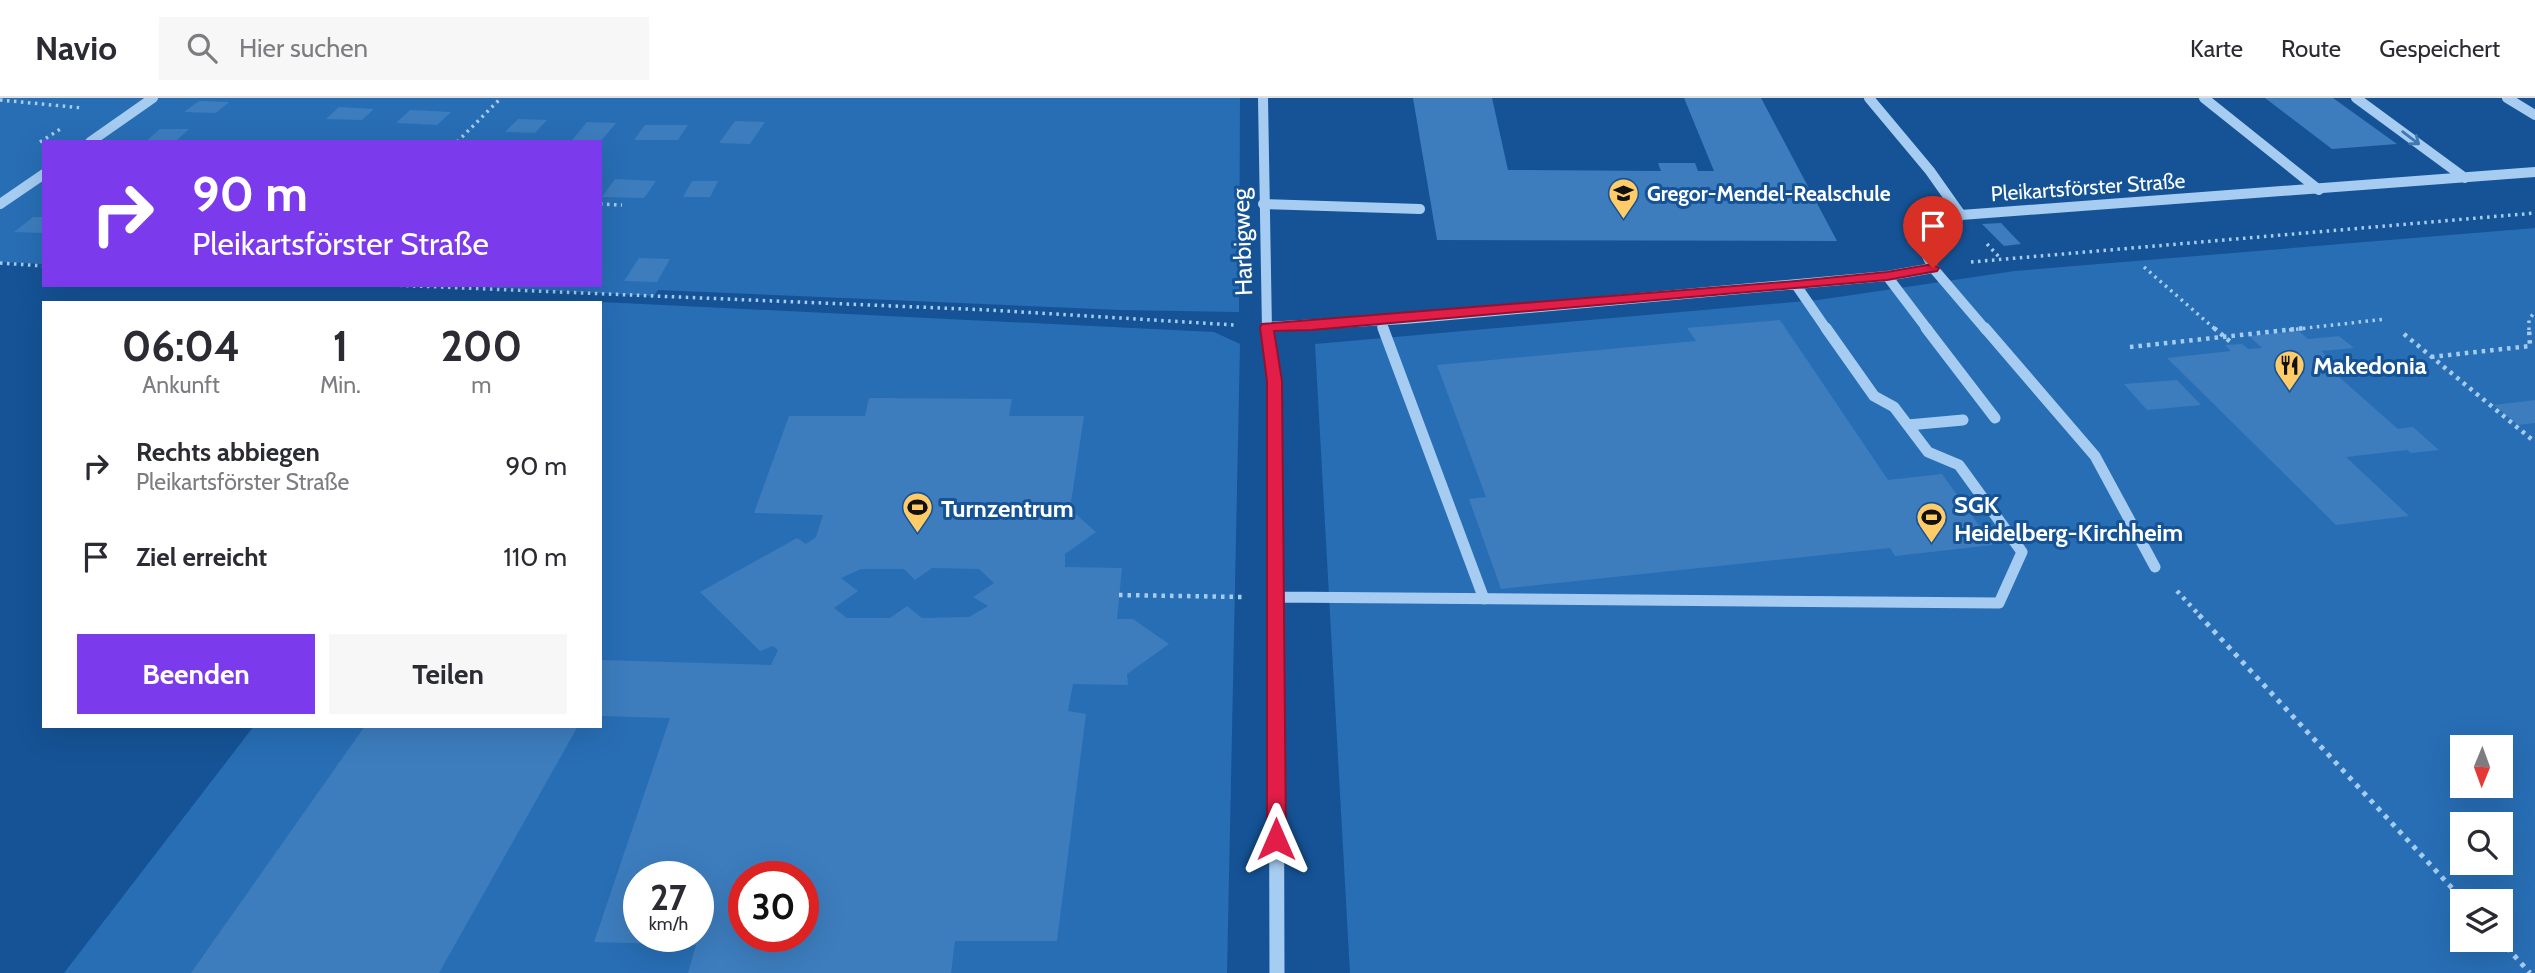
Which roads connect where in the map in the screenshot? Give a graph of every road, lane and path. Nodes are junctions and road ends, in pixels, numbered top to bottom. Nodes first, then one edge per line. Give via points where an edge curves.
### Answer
1 (153, 98) edge
2 (501, 98) edge
3 (1262, 98) edge
4 (1869, 98) edge
5 (2204, 98) edge
6 (2356, 98) edge
7 (2507, 98) edge
8 (0, 100) edge
9 (2535, 115) edge
10 (81, 116) dead end
11 (69, 123) dead end
12 (93, 140) edge
13 (459, 140) edge
14 (34, 145) dead end
15 (2535, 172) edge
16 (42, 175) edge
17 (2465, 178) junction
18 (2319, 190) junction
19 (0, 204) edge
20 (602, 204) edge
21 (1263, 204) junction
22 (622, 205) dead end
23 (1420, 209) dead end
24 (2535, 213) edge
25 (1961, 215) junction
26 (0, 263) edge
27 (42, 266) edge
28 (2144, 267) dead end
29 (1933, 268) junction
30 (1887, 276) junction
31 (1796, 285) junction
32 (441, 287) edge
33 (2535, 310) edge
34 (2386, 319) dead end
35 (1380, 320) junction
36 (1267, 327) junction
37 (2404, 334) dead end
38 (2224, 337) junction
39 (2233, 344) dead end
40 (2130, 347) dead end
41 (2431, 357) junction
42 (1995, 418) dead end
43 (1962, 420) dead end
44 (1908, 425) junction
45 (2535, 442) edge
46 (2155, 567) joint
47 (1119, 595) dead end
48 (1276, 597) junction
49 (1484, 599) junction
50 (2453, 889) edge
51 (2511, 952) edge
52 (1277, 973) edge
53 (2530, 973) edge

1 - 12 street
2 - 13 path
3 - 21 street, Harbigweg
4 - 25 street
5 - 18 street
6 -> 17 lane
7 - 9 street
8 - 10 path via 92,108
11 - 14 path
15 - 17 street, Pleikartsförster Straße
16 - 19 lane
17 - 18 street, Pleikartsförster Straße
18 - 25 street, Pleikartsförster Straße
20 - 22 path
21 - 23 street
21 - 36 street, Harbigweg
24 - 29 path via 2000,258
25 - 29 street, Pleikartsförster Straße via 1925,252
26 - 27 path
28 - 38 path
29 - 30 street
29 - 46 street via 2095,456
30 - 31 street
30 - 42 lane
31 - 35 street
31 - 44 street via 1874,396 1894,407
32 - 36 path via 975,309
33 - 41 path via 2529,320 2530,346
34 - 38 path
35 - 36 street
35 - 49 street
36 - 48 street, Harbigweg via 1275,381
37 - 41 path
38 - 39 path
38 - 40 path
41 - 45 path
43 - 44 street
44 - 49 street via 1928,452 1959,465 2022,552 1999,603
46 - 50 path
47 - 48 path
48 - 49 street
48 - 52 street, Harbigweg
51 - 53 path

